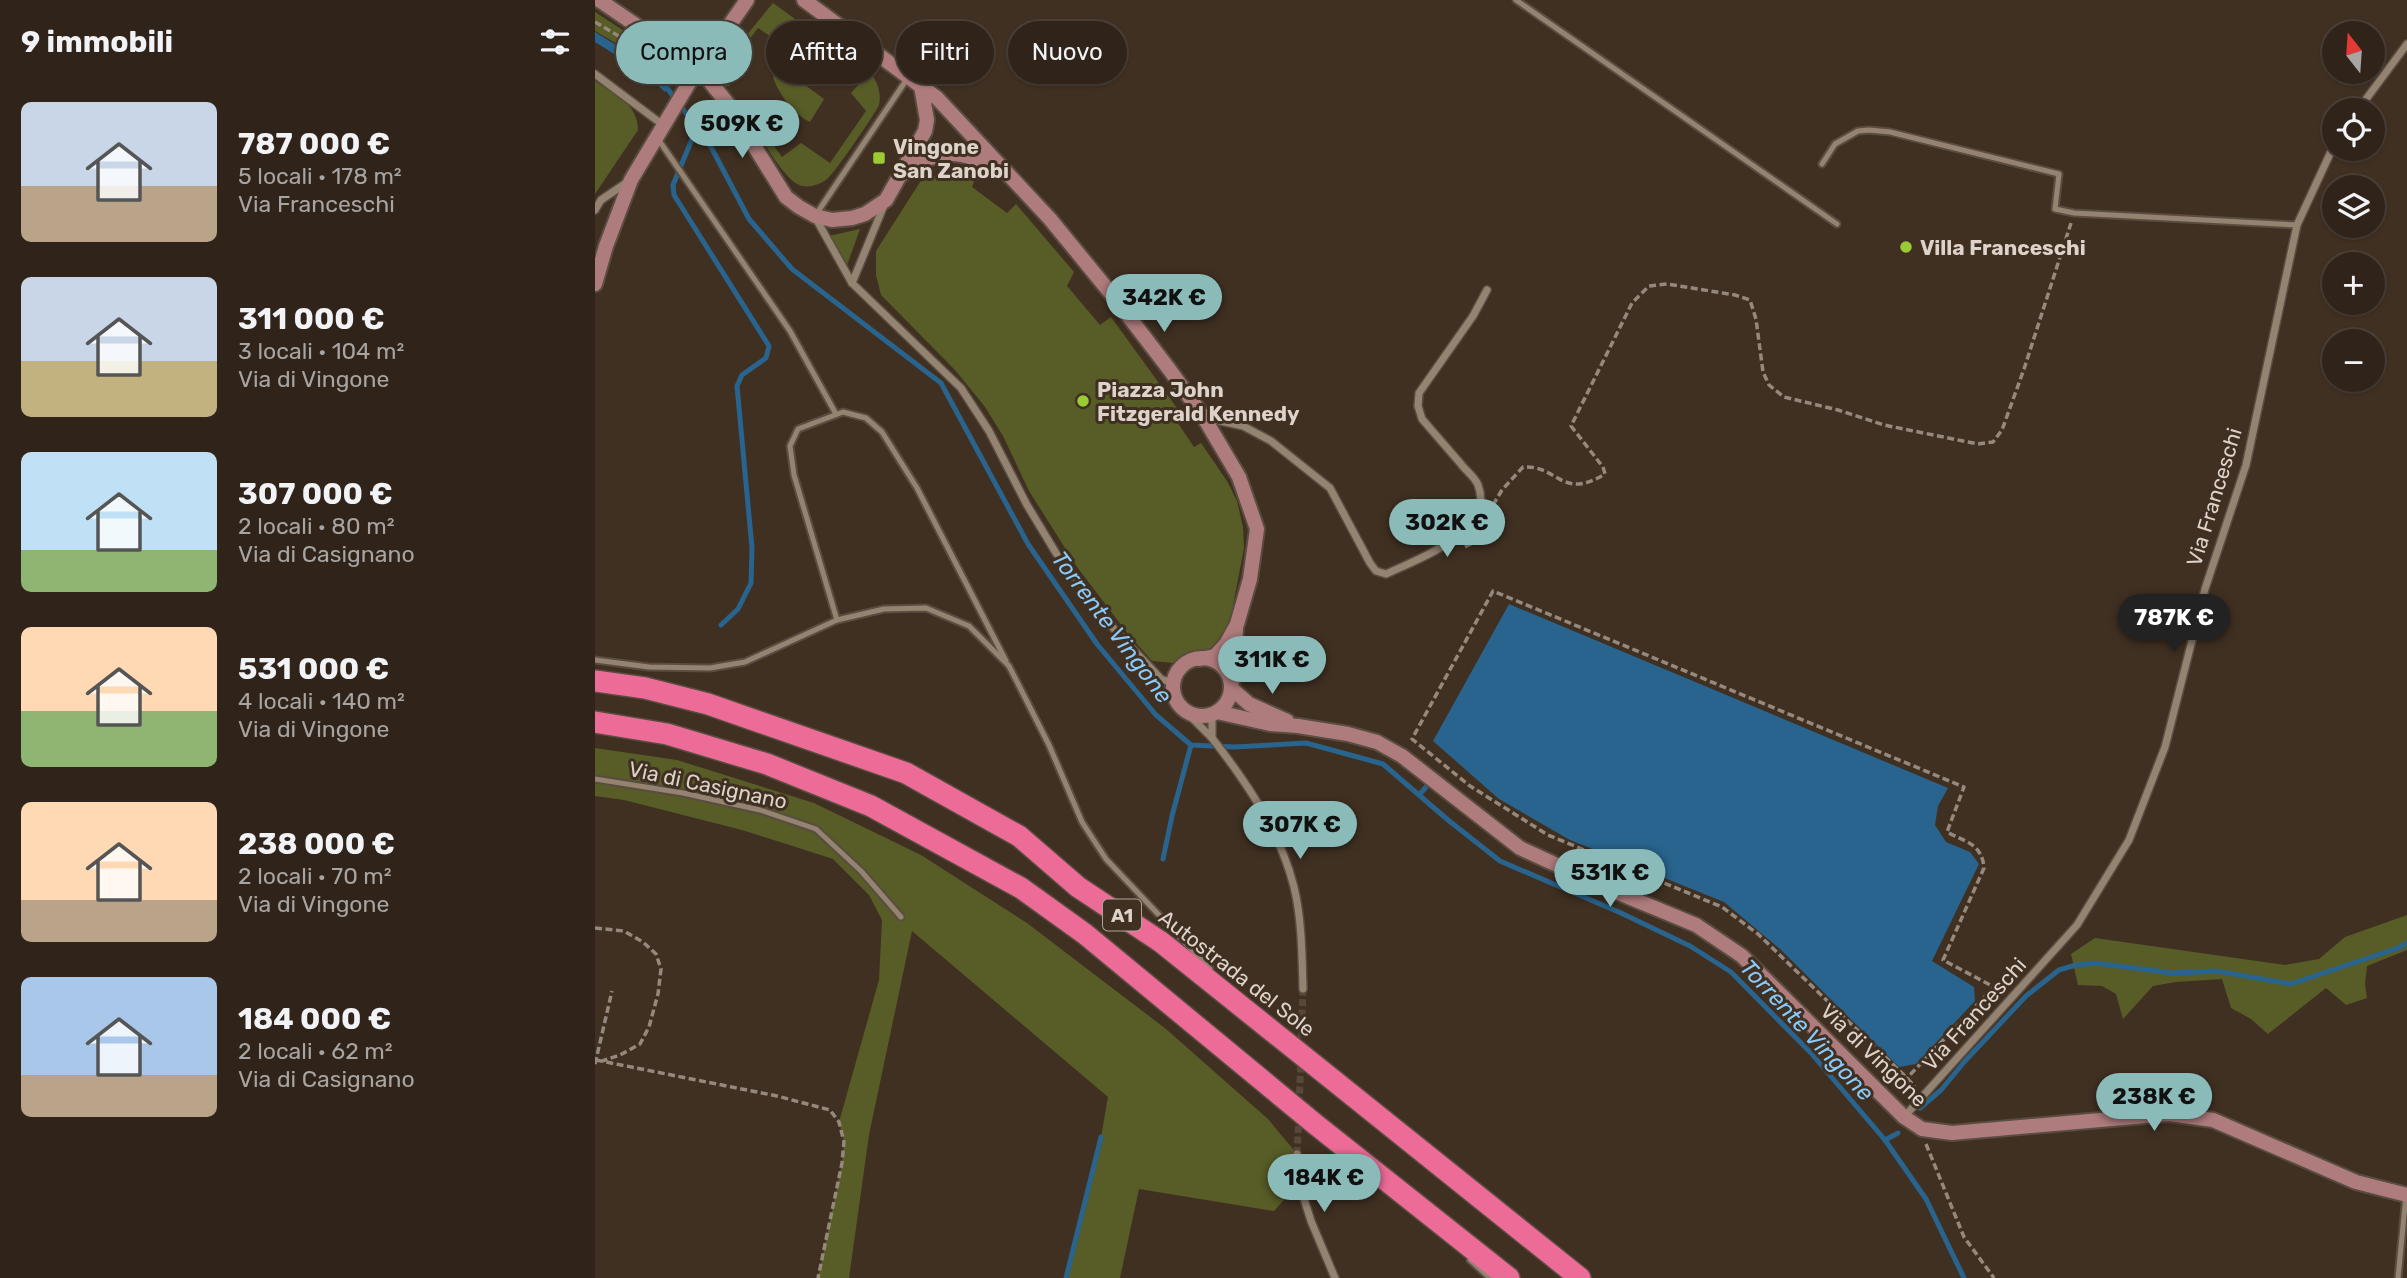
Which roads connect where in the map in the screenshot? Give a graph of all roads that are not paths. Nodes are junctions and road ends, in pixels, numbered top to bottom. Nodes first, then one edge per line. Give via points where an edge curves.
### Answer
1 (599, 0) edge
2 (747, 0) edge
3 (804, 0) edge
4 (1516, 0) edge
5 (630, 21) edge
6 (732, 21) edge
7 (2407, 44) edge
8 (896, 68) edge
9 (595, 74) edge
10 (688, 84) edge
11 (712, 84) edge
12 (913, 84) edge
13 (916, 84) edge
14 (918, 84) edge
15 (2367, 98) edge
16 (660, 130) junction
17 (2327, 161) edge
18 (1822, 164) dead end
19 (899, 178) junction
20 (631, 180) junction
21 (1016, 183) junction
22 (886, 200) junction
23 (595, 210) edge
24 (815, 216) junction
25 (1837, 224) dead end
26 (2297, 225) junction
27 (852, 283) junction
28 (595, 284) edge
29 (1487, 290) dead end
30 (836, 414) junction
31 (1203, 416) junction
32 (837, 620) junction
33 (1237, 624) junction
34 (1200, 659) junction
35 (595, 660) edge
36 (1009, 666) junction
37 (595, 681) edge
38 (1174, 683) junction
39 (1231, 685) junction
40 (1186, 712) junction
41 (1214, 713) junction
42 (595, 722) edge
43 (1298, 726) junction
44 (1212, 738) junction
45 (595, 779) edge
46 (901, 917) dead end
47 (1215, 974) dead end
48 (1224, 984) dead end
49 (1303, 989) tunnel mouth
50 (1261, 1021) junction
51 (1904, 1117) junction
52 (1315, 1124) junction
53 (1297, 1154) tunnel mouth
54 (2407, 1195) edge
55 (1427, 1222) dead end
56 (1468, 1258) dead end
57 (1335, 1278) edge
58 (1490, 1278) edge
59 (1509, 1278) edge
60 (1580, 1278) edge
61 (2398, 1278) edge

1 - 5 street
2 - 6 street
3 - 8 street
4 - 25 lane
7 - 15 street
9 - 16 street
10 - 16 street
11 - 24 street via 786,197
12 - 24 lane
13 - 19 street via 927,120
14 - 21 street via 937,98
16 - 20 street
16 - 30 lane via 790,331
17 - 26 street, Via Franceschi
18 - 26 lane via 1835,144 1858,131 1890,132 2059,174 2055,209
19 - 21 street via 917,163 949,153 980,160
19 - 22 street
20 - 23 street
20 - 28 street
21 - 31 street via 1113,296
22 - 24 street via 852,218
22 - 27 street
24 - 27 street
26 - 51 street, Via Franceschi via 2246,465 2205,589 2165,747 2129,840 2077,925
27 - 38 street via 961,388 1056,552 1114,629 1161,678
29 - 31 street via 1419,393 1418,406 1422,419 1477,483 1478,513 1456,538 1386,574 1370,564 1330,488 1271,441 1243,426
30 - 32 lane via 798,429 790,446 794,475
30 - 36 lane via 866,418 882,432 918,488
31 - 33 street via 1239,477 1257,529
32 - 35 lane via 745,662 710,668
32 - 36 lane via 884,609 926,608 969,626
33 - 34 street via 1220,652
33 - 39 street
34 - 38 street via 1183,666
34 - 39 street via 1222,667
36 - 47 lane via 1082,822 1106,859
37 - 50 highway, Autostrada del Sole / A1 via 708,704 906,774 1019,836 1078,887 1161,942
38 - 40 street via 1176,699
39 - 41 street via 1228,699
39 - 43 street, Via di Vingone via 1249,704
40 - 41 street via 1199,716
40 - 44 street
41 - 43 street, Via di Vingone
41 - 44 street
42 - 52 highway, A1 via 667,734 767,764 871,806 1021,888 1085,934
43 - 51 street, Via di Vingone via 1377,742 1402,756 1520,848 1716,937 1742,956
44 - 49 street via 1276,834 1294,888
45 - 46 lane, Via di Casignano via 760,810 815,829 861,871
48 - 50 lane
50 - 60 highway, Autostrada del Sole / A1
51 - 54 street, Via di Vingone via 1922,1129 1952,1133 2169,1114 2191,1117 2213,1121 2355,1182
52 - 55 lane
52 - 59 highway, A1
53 - 57 street via 1299,1183
54 - 61 lane
56 - 58 lane

